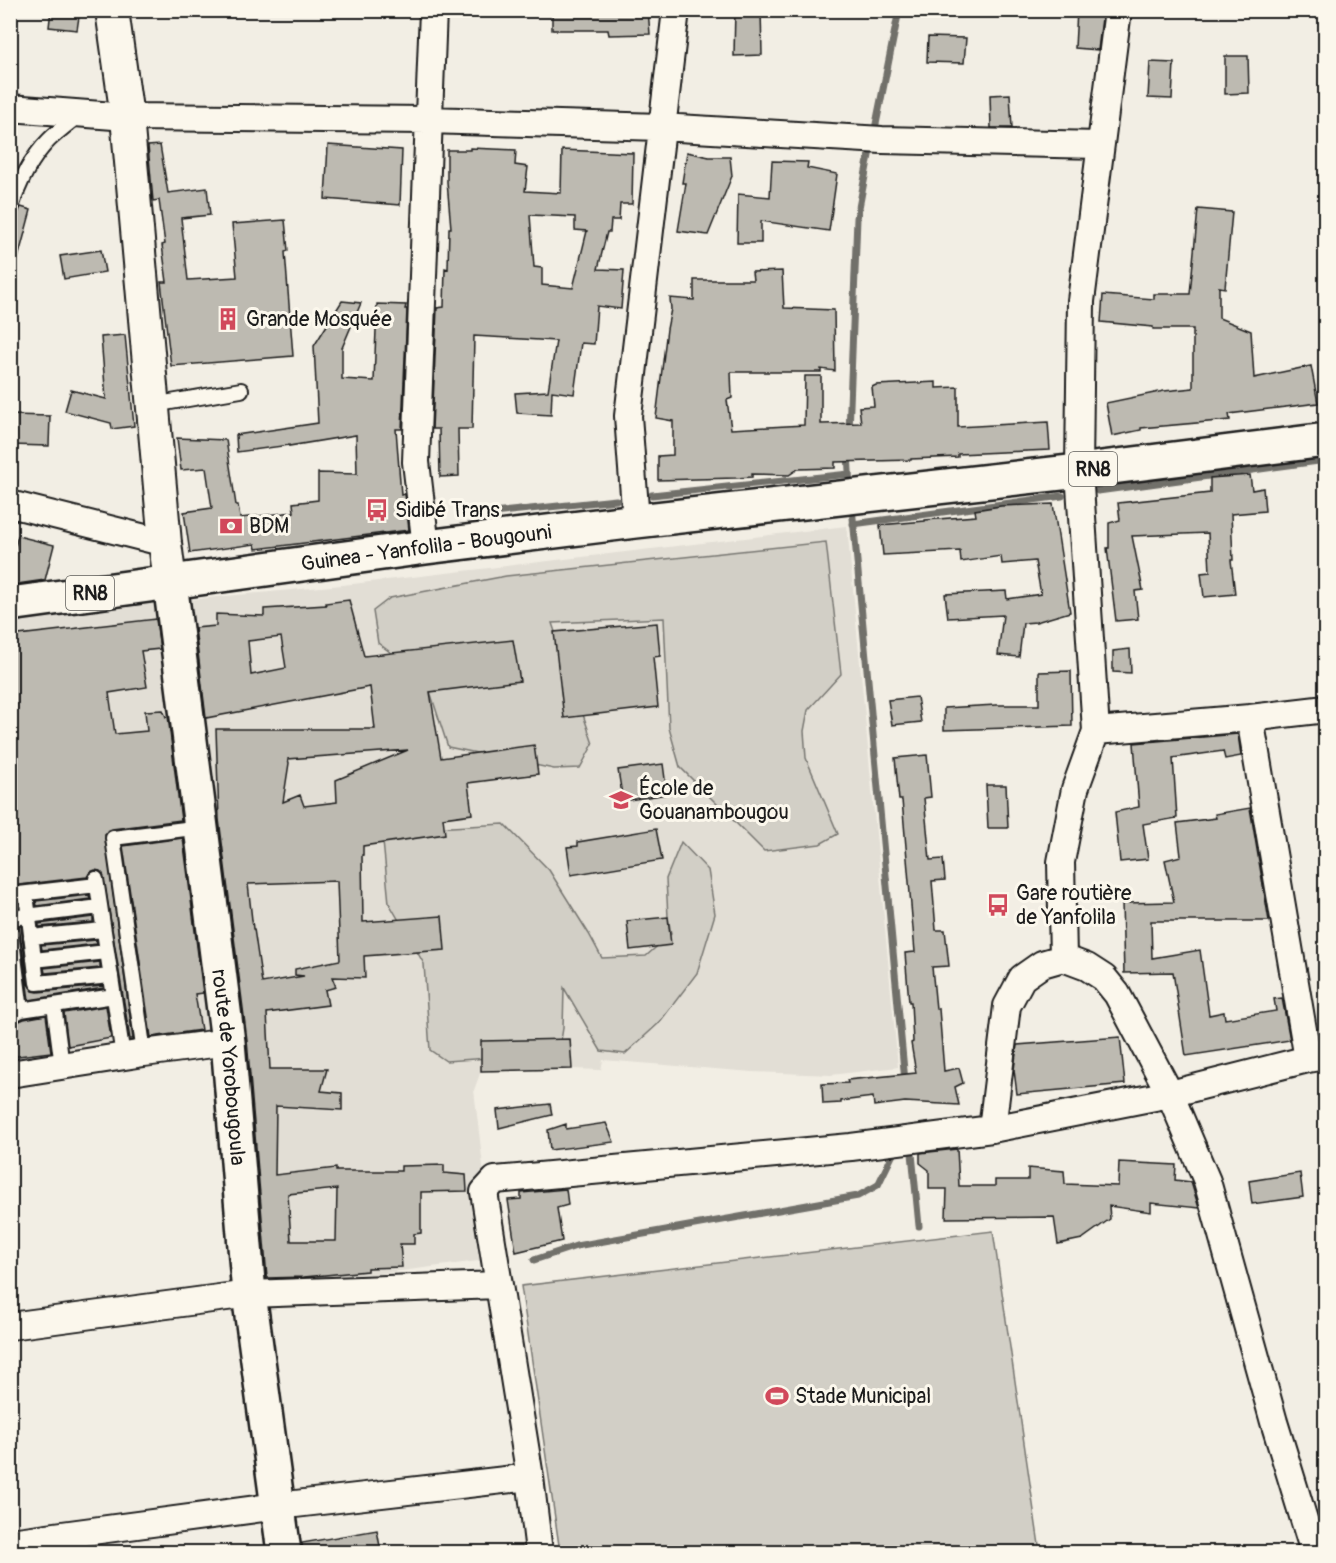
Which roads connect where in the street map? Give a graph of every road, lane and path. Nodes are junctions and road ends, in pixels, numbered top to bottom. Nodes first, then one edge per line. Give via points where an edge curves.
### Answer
1 (112, 10) edge
2 (433, 10) edge
3 (676, 10) edge
4 (1118, 10) edge
5 (10, 108) edge
6 (80, 114) junction
7 (127, 117) junction
8 (428, 120) junction
9 (661, 127) junction
10 (1100, 145) junction
11 (10, 211) edge
12 (241, 390) dead end
13 (153, 405) junction
14 (1326, 440) edge
15 (1079, 471) junction
16 (10, 504) edge
17 (636, 521) junction
18 (165, 543) junction
19 (426, 547) junction
20 (170, 582) junction
21 (10, 604) edge
22 (1326, 709) edge
23 (1250, 718) junction
24 (1096, 731) junction
25 (201, 827) junction
26 (98, 892) junction
27 (26, 894) junction
28 (121, 894) junction
29 (10, 895) edge
30 (28, 915) junction
31 (10, 918) edge
32 (10, 926) edge
33 (104, 930) junction
34 (31, 937) junction
35 (107, 952) junction
36 (1063, 958) junction
37 (34, 960) junction
38 (132, 968) junction
39 (110, 973) junction
40 (114, 996) junction
41 (54, 1005) junction
42 (16, 1013) edge
43 (228, 1042) junction
44 (133, 1055) junction
45 (1317, 1058) edge
46 (62, 1066) junction
47 (10, 1074) edge
48 (1170, 1094) junction
49 (992, 1130) junction
50 (498, 1285) junction
51 (249, 1294) junction
52 (10, 1326) edge
53 (530, 1477) junction
54 (278, 1506) junction
55 (10, 1542) edge
56 (284, 1552) edge
57 (539, 1552) edge
58 (1314, 1552) edge

1 - 7 street
2 - 8 street
3 - 9 street
4 - 10 street
5 - 6 street
6 - 7 street
6 - 11 lane via 49,140 31,163
7 - 8 street
7 - 13 street
8 - 9 street
8 - 19 street via 416,462
9 - 10 street via 868,139
9 - 17 street via 628,416
10 - 15 street via 1081,301
12 - 13 lane
13 - 18 street
14 - 15 main road, Guinea - Yanfolila - Bougouni / RN8
15 - 17 main road, Guinea - Yanfolila - Bougouni / RN8
15 - 24 street
16 - 18 street
17 - 19 main road, Guinea - Yanfolila - Bougouni / RN8
18 - 20 street
19 - 20 main road, Guinea - Yanfolila - Bougouni / RN8
20 - 21 main road, Guinea - Yanfolila - Bougouni / RN8
20 - 25 main road, route de Yorobougoula
22 - 23 street
23 - 24 street
23 - 45 street
24 - 36 street via 1075,789 1061,862
25 - 28 lane via 113,838
25 - 43 main road, route de Yorobougoula
26 - 27 lane
26 - 28 lane
26 - 30 lane
26 - 33 lane
27 - 29 lane
27 - 30 lane
28 - 38 lane
30 - 31 lane
30 - 34 lane
32 - 42 lane
33 - 34 lane
33 - 35 lane
34 - 37 lane
35 - 37 lane
35 - 39 lane
36 - 48 street via 1088,967 1117,994
36 - 49 street via 1042,964 1022,978 1007,1006
37 - 39 lane via 37,983
38 - 39 lane
38 - 44 lane
39 - 40 lane
40 - 41 lane
40 - 44 lane
41 - 42 lane
41 - 46 lane
43 - 44 street
43 - 51 main road, route de Yorobougoula
44 - 46 street
45 - 48 street
46 - 47 street
48 - 49 street
48 - 58 street via 1207,1181
49 - 50 street via 495,1180 484,1192
50 - 51 street
50 - 53 street
51 - 52 street
51 - 54 main road, route de Yorobougoula
53 - 54 street
53 - 57 street
54 - 55 street
54 - 56 main road, route de Yorobougoula

